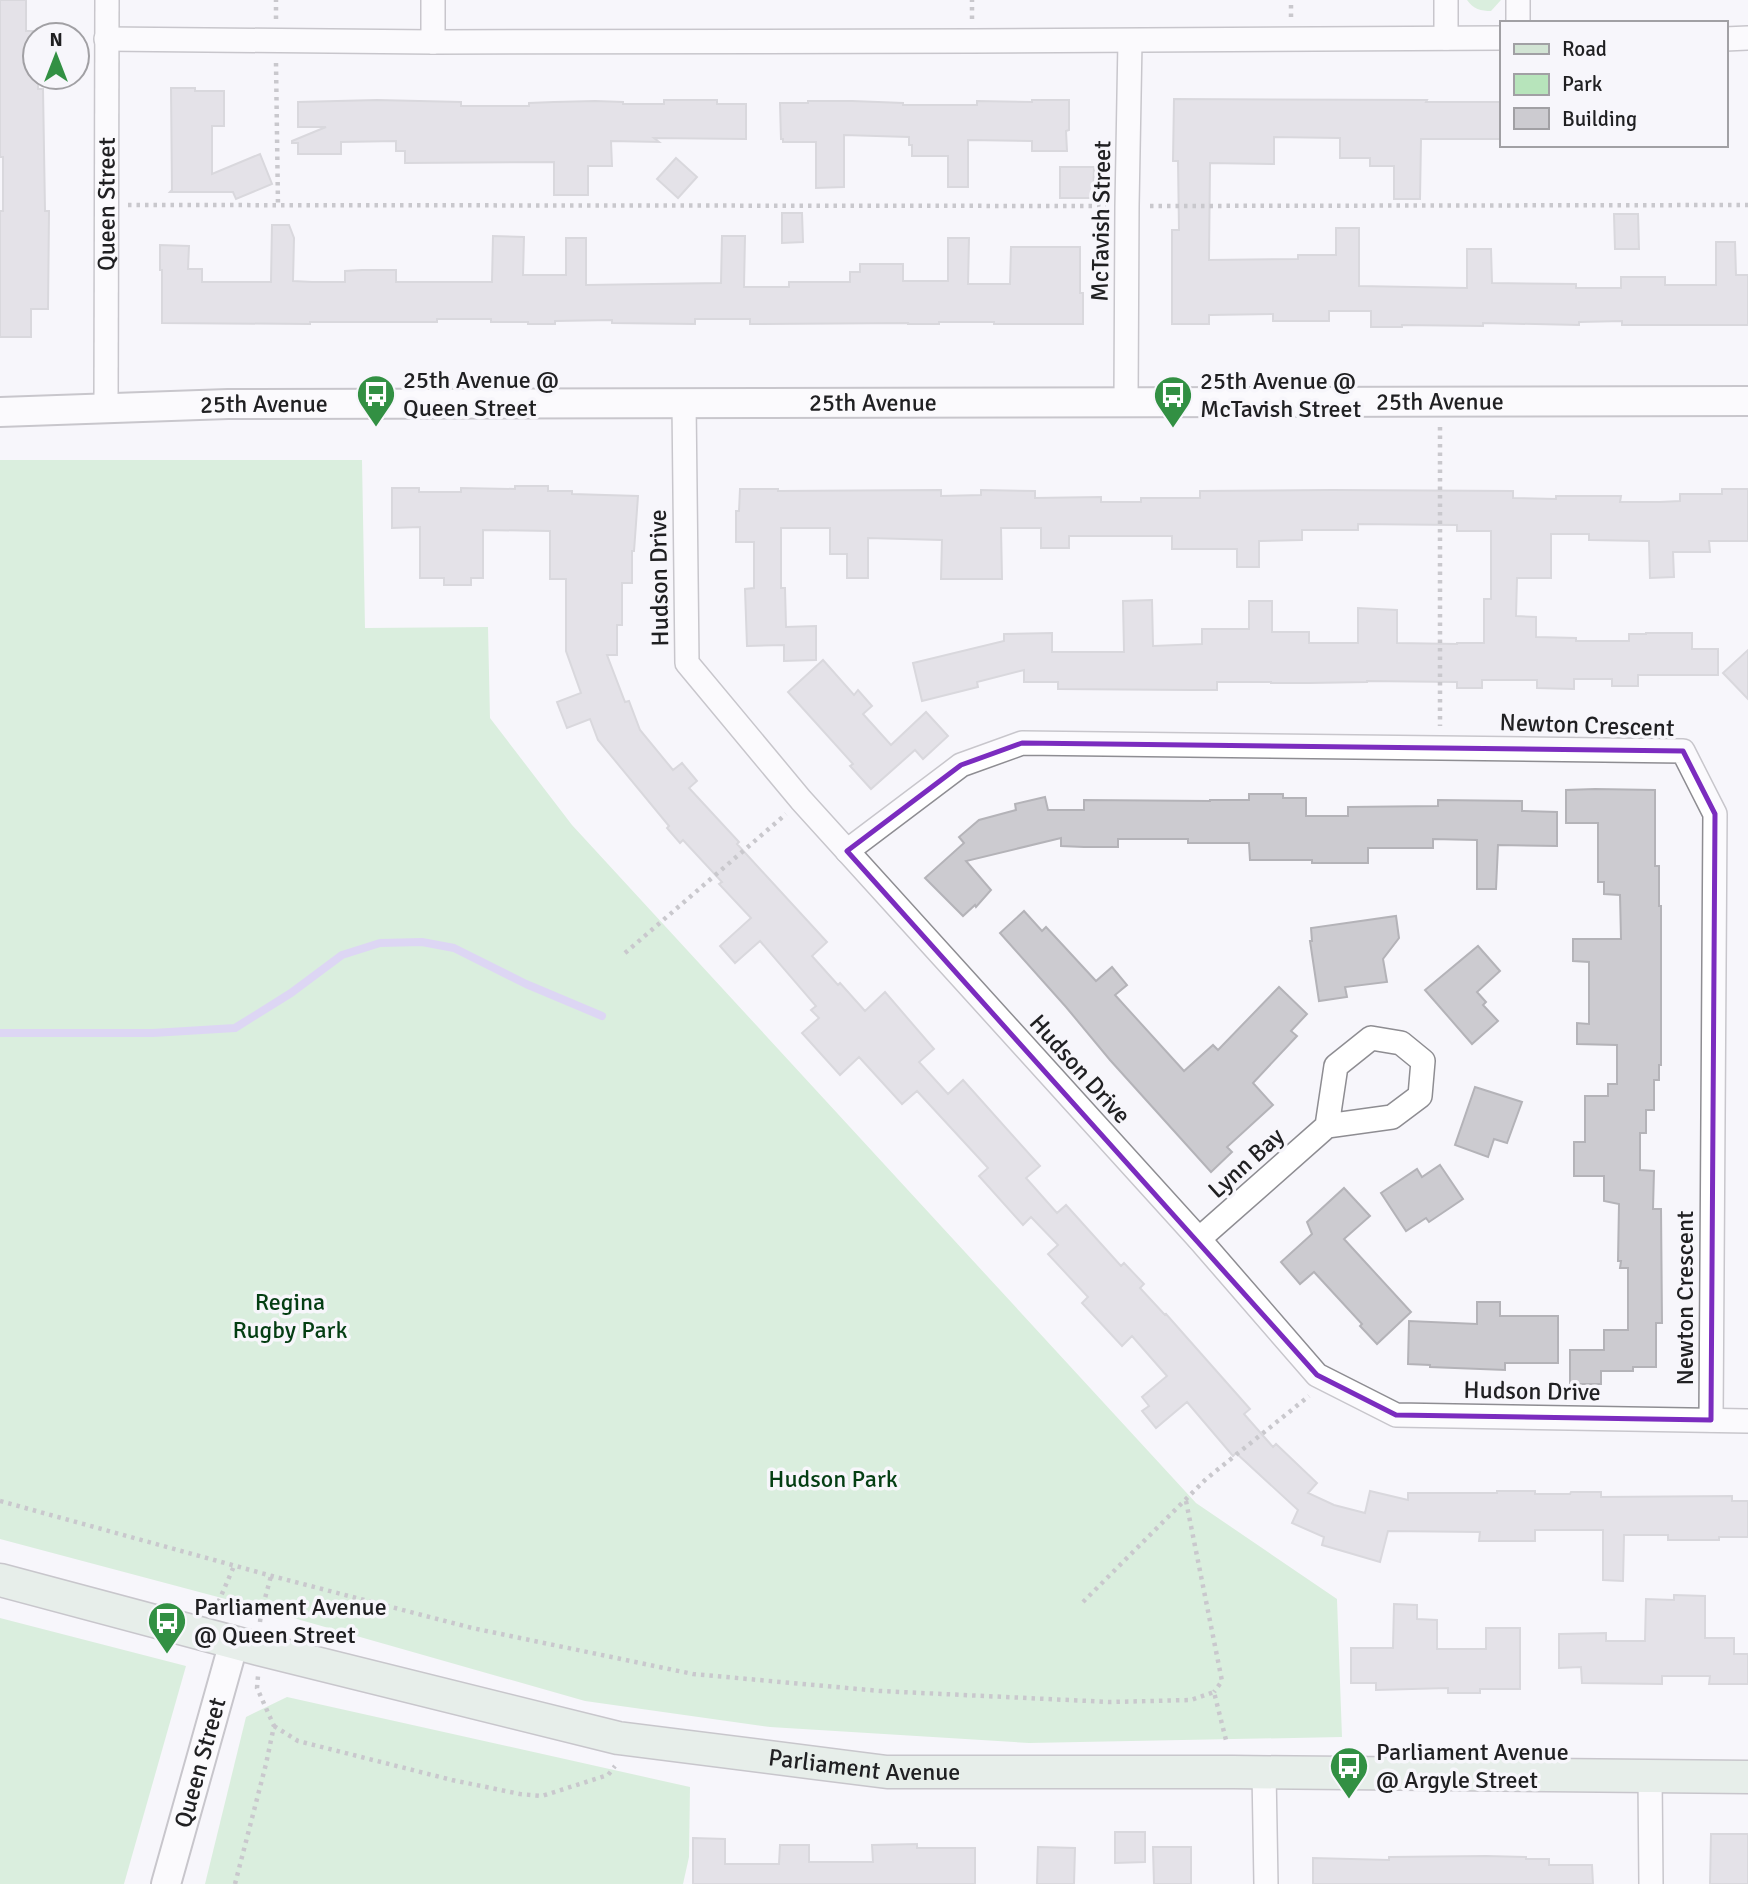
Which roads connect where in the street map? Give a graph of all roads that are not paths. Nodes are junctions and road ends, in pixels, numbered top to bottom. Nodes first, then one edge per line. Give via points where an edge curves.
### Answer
1 (107, 0) edge
2 (433, 0) edge
3 (1446, 0) edge
4 (1518, 0) edge
5 (1518, 21) edge
6 (1446, 38) junction
7 (1500, 38) edge
8 (1748, 38) edge
9 (1727, 39) edge
10 (106, 40) junction
11 (1130, 41) junction
12 (433, 42) junction
13 (1748, 401) edge
14 (1126, 402) junction
15 (684, 403) junction
16 (106, 409) junction
17 (0, 412) edge
18 (847, 851) junction
19 (1327, 1126) junction
20 (1199, 1239) junction
21 (1711, 1420) junction
22 (1748, 1420) edge
23 (0, 1580) edge
24 (219, 1638) junction
25 (1264, 1772) junction
26 (1650, 1777) junction
27 (1748, 1777) edge
28 (166, 1884) edge
29 (1266, 1884) edge
30 (1651, 1884) edge

1 - 10 street, Queen Street
2 - 12 street
3 - 6 street
4 - 5 street
6 - 7 street
6 - 11 street
8 - 9 street
10 - 12 street
10 - 16 street, Queen Street
11 - 12 street
11 - 14 street, McTavish Street
13 - 14 street, 25th Avenue
14 - 15 street, 25th Avenue
15 - 16 street, 25th Avenue via 228,404
15 - 18 street, Hudson Drive via 687,663
16 - 17 street, 25th Avenue
18 - 20 street, Hudson Drive
18 - 21 street, Newton Crescent via 961,765 1022,743 1683,751 1715,814
19 - 19 street via 1392,1117 1420,1096 1423,1061 1401,1043 1371,1038 1336,1066
19 - 20 street, Lynn Bay
20 - 21 street, Hudson Drive via 1317,1374 1396,1415
21 - 22 street, Hudson Drive
23 - 24 main road, Parliament Avenue
24 - 25 main road, Parliament Avenue via 618,1738 887,1772
24 - 28 street, Queen Street
25 - 26 main road, Parliament Avenue
25 - 29 street
26 - 27 main road, Parliament Avenue
26 - 30 street

